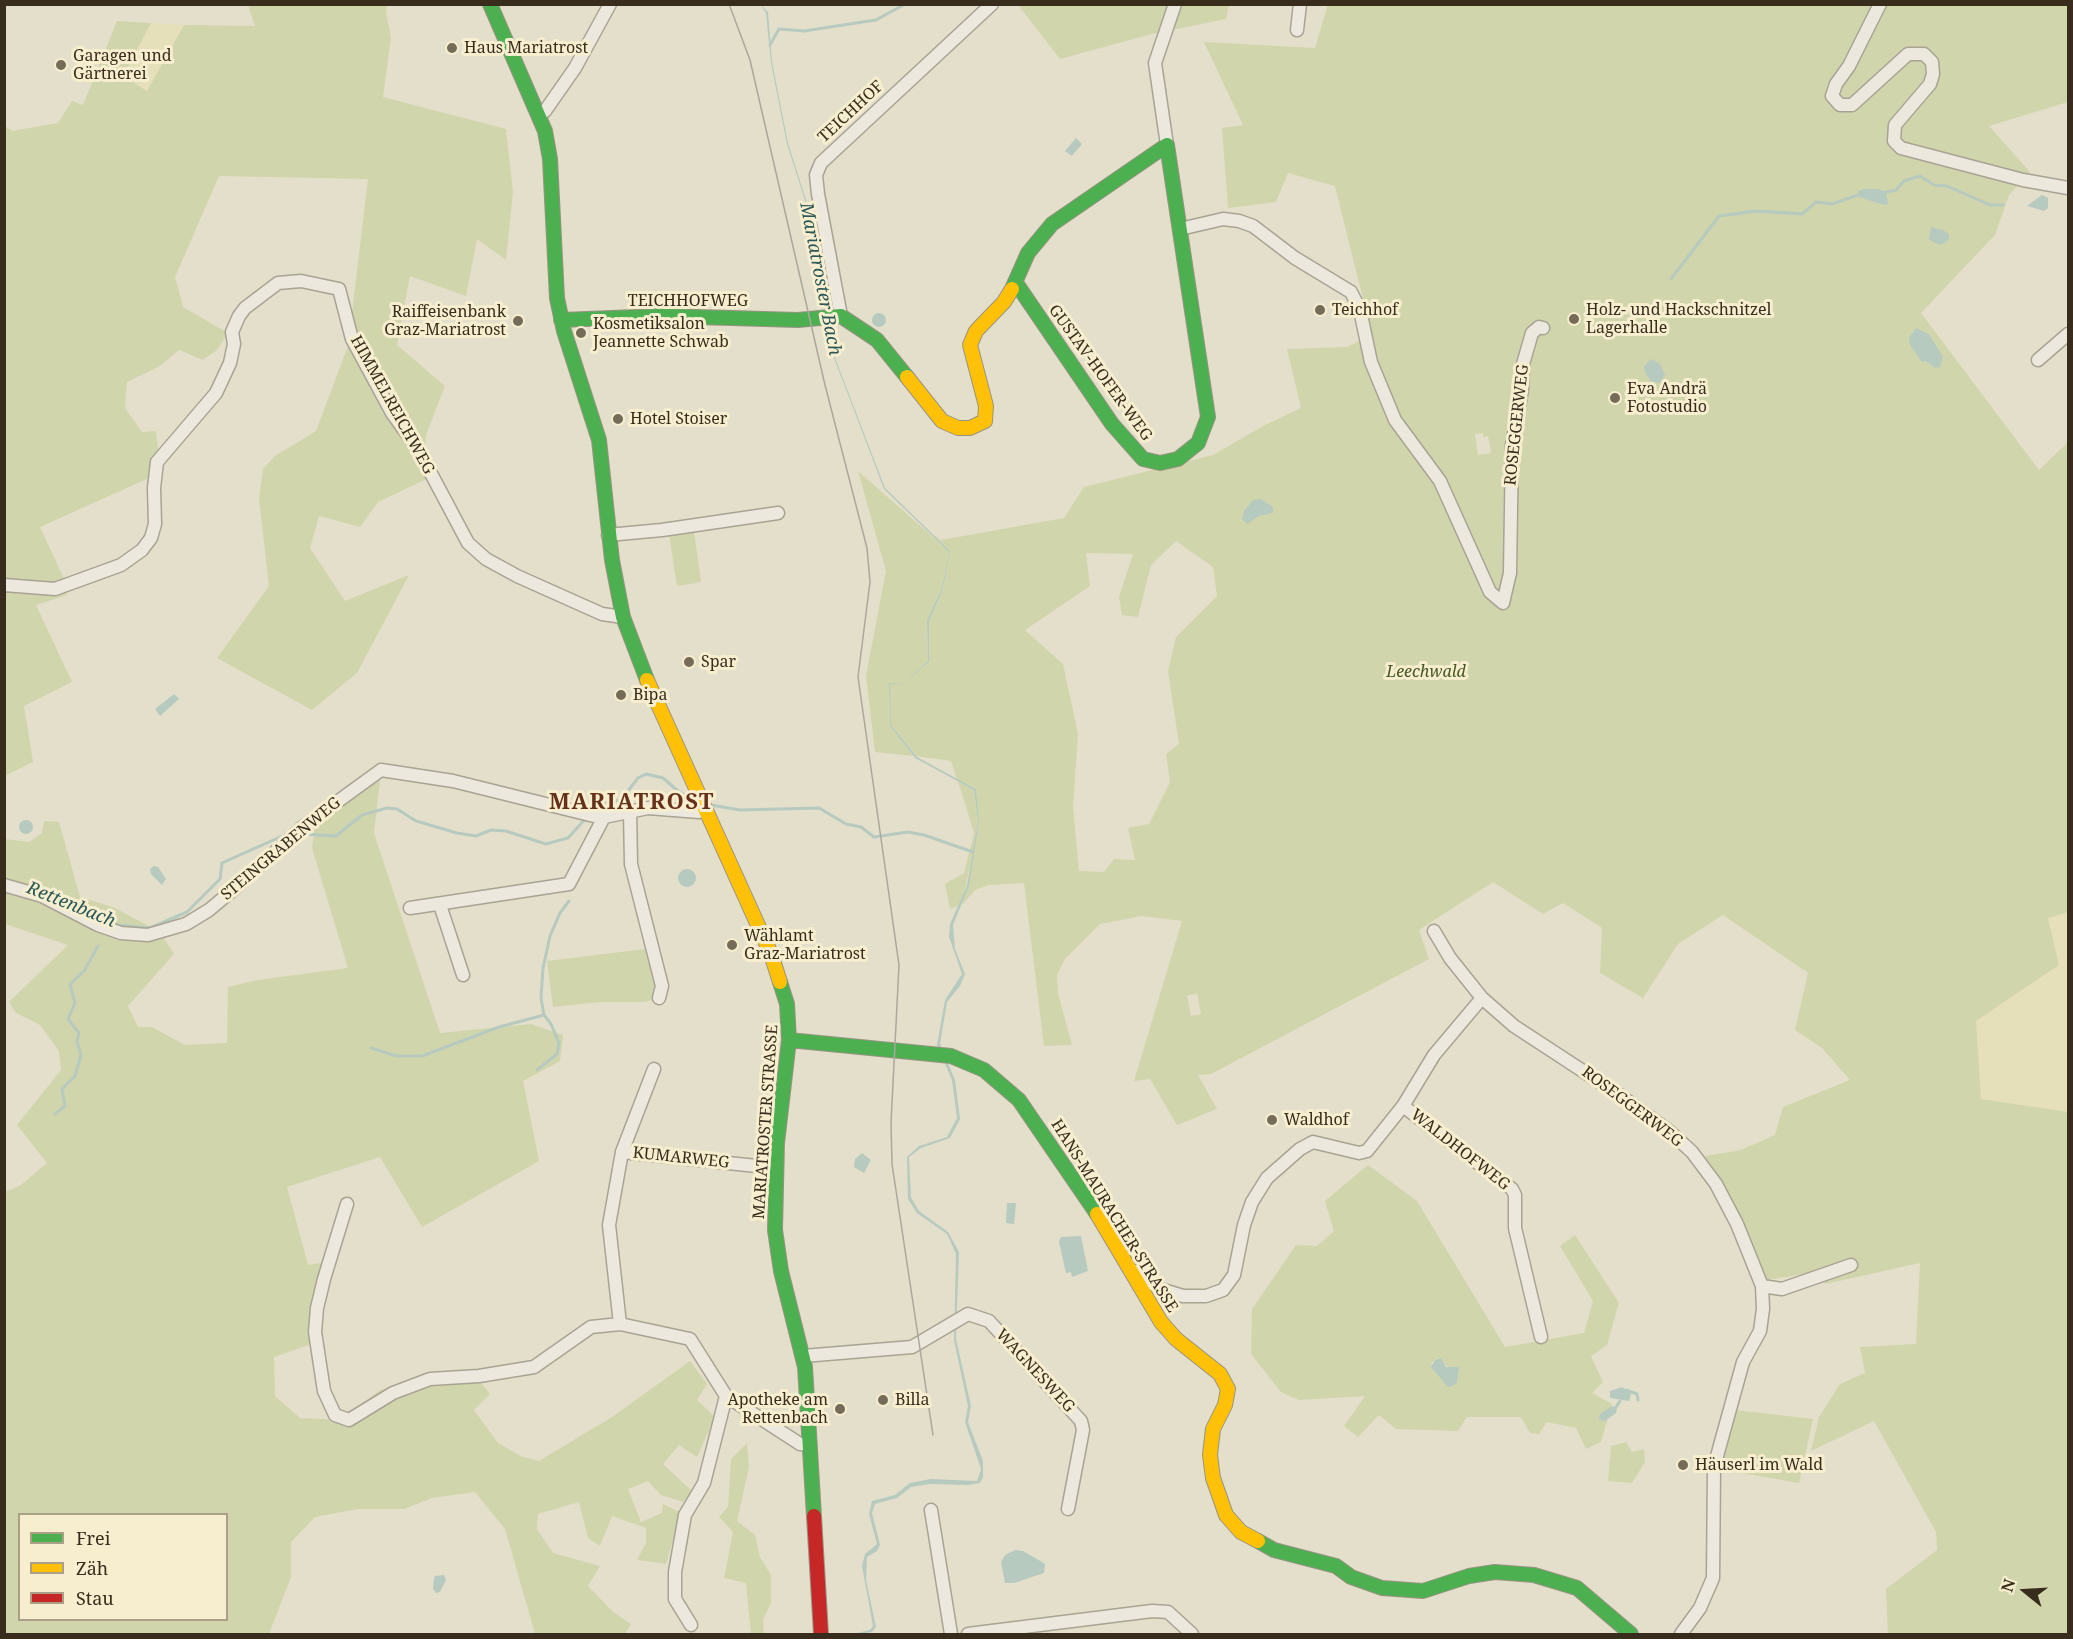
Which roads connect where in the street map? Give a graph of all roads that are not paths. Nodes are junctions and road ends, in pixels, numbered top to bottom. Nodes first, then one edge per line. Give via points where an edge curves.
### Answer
1 (490, 4) edge
2 (610, 4) edge
3 (992, 4) edge
4 (1175, 4) edge
5 (1300, 4) edge
6 (1880, 4) edge
7 (1297, 30) dead end
8 (538, 115) junction
9 (1167, 144) junction
10 (2068, 188) edge
11 (1180, 229) junction
12 (1016, 283) junction
13 (827, 318) junction
14 (561, 320) junction
15 (1543, 327) dead end
16 (2068, 334) edge
17 (2038, 360) dead end
18 (778, 513) dead end
19 (608, 535) junction
20 (4, 585) edge
21 (623, 617) junction
22 (701, 802) junction
23 (630, 811) junction
24 (599, 817) junction
25 (4, 885) edge
26 (440, 905) junction
27 (410, 908) dead end
28 (1434, 931) dead end
29 (463, 975) dead end
30 (660, 998) dead end
31 (1482, 998) junction
32 (789, 1040) junction
33 (654, 1069) dead end
34 (1403, 1106) junction
35 (622, 1152) junction
36 (776, 1168) junction
37 (347, 1204) dead end
38 (1851, 1265) dead end
39 (1129, 1268) junction
40 (1762, 1286) junction
41 (620, 1324) junction
42 (1541, 1337) dead end
43 (803, 1356) junction
44 (726, 1396) junction
45 (810, 1444) junction
46 (1068, 1509) dead end
47 (931, 1510) dead end
48 (691, 1625) dead end
49 (821, 1635) edge
50 (951, 1635) edge
51 (968, 1635) edge
52 (1192, 1635) edge
53 (1631, 1635) edge
54 (1681, 1635) edge

1 - 8 street, MARIATROSTER STRASSE
2 - 8 street via 575,68 545,111
3 - 13 street, TEICHHOF via 821,163 816,176
4 - 9 street via 1155,63
5 - 7 street
6 - 10 street via 1836,84 1832,96 1840,105 1852,105 1908,54 1924,54 1932,63 1933,74 1930,84 1896,125 1894,141 1901,148
8 - 14 street, MARIATROSTER STRASSE via 550,159
9 - 11 street
9 - 12 street via 1052,224 1028,253
11 - 12 street, GUSTAV-HOFER-WEG via 1208,417 1198,443 1178,459 1160,463 1143,459 1129,447
11 - 15 street, ROSEGGERWEG via 1222,219 1239,220 1351,292 1360,310 1371,362 1395,420 1440,482 1490,592 1503,603 1510,573 1512,445 1523,364 1532,333
12 - 13 street via 976,331 970,345 986,406 985,420 970,428 942,421 877,340
13 - 14 street, TEICHHOFWEG via 663,316
14 - 19 street, MARIATROSTER STRASSE via 599,440
16 - 17 street
18 - 19 street
19 - 21 street, MARIATROSTER STRASSE
20 - 21 street, HIMMELREICHWEG via 56,589 121,565 142,550 155,524 157,462 219,387 230,363 232,332 239,316 278,283 301,281 339,289 352,339 468,543 486,559 517,576 602,614
21 - 22 street, MARIATROSTER STRASSE via 652,695
22 - 23 street, STEINGRABENWEG via 699,812 663,808
22 - 32 street, MARIATROSTER STRASSE via 777,968 788,1004
23 - 24 street, STEINGRABENWEG
23 - 30 street via 631,864 662,986
24 - 25 street, STEINGRABENWEG via 453,781 381,770 295,834 209,910 186,924 148,935 132,935 110,929 42,896
24 - 26 street via 569,884
26 - 27 street
26 - 29 street
28 - 31 street, ROSEGGERWEG
31 - 34 street, WALDHOFWEG via 1434,1054
31 - 40 street, ROSEGGERWEG via 1514,1026 1609,1088 1692,1152 1716,1184 1737,1224
32 - 36 street, MARIATROSTER STRASSE
32 - 39 street, HANS-MAURACHER-STRASSE via 951,1056 984,1070 1019,1100
33 - 35 street
34 - 39 street, WALDHOFWEG via 1367,1151 1359,1153 1313,1142 1267,1179 1252,1202 1234,1275 1223,1290 1206,1296 1183,1296 1160,1289
34 - 42 street, WALDHOFWEG via 1512,1189 1515,1228
35 - 36 street, KUMARWEG
35 - 41 street via 609,1225
36 - 43 street, MARIATROSTER STRASSE via 777,1250
37 - 41 street via 316,1316 318,1364 335,1415 349,1420 393,1393 430,1379 534,1367 591,1327
38 - 40 street via 1782,1289
39 - 53 street, HANS-MAURACHER-STRASSE via 1161,1322 1220,1374 1228,1389 1213,1429 1210,1455 1213,1478 1226,1515 1241,1532 1274,1550 1336,1566 1351,1577 1382,1588 1423,1591 1495,1572 1534,1575 1577,1588
40 - 54 street, ROSEGGERWEG via 1760,1331 1743,1362 1714,1467 1713,1578 1700,1608
41 - 44 street via 690,1339
43 - 45 street, MARIATROSTER STRASSE
43 - 46 street, WAGNESWEG via 912,1347 965,1316 989,1321 1081,1421 1083,1430
44 - 45 street via 802,1445
44 - 48 street via 704,1483 686,1515 675,1572 675,1599
45 - 49 street, MARIATROSTER STRASSE
47 - 50 street
51 - 52 street via 1152,1611 1168,1612

